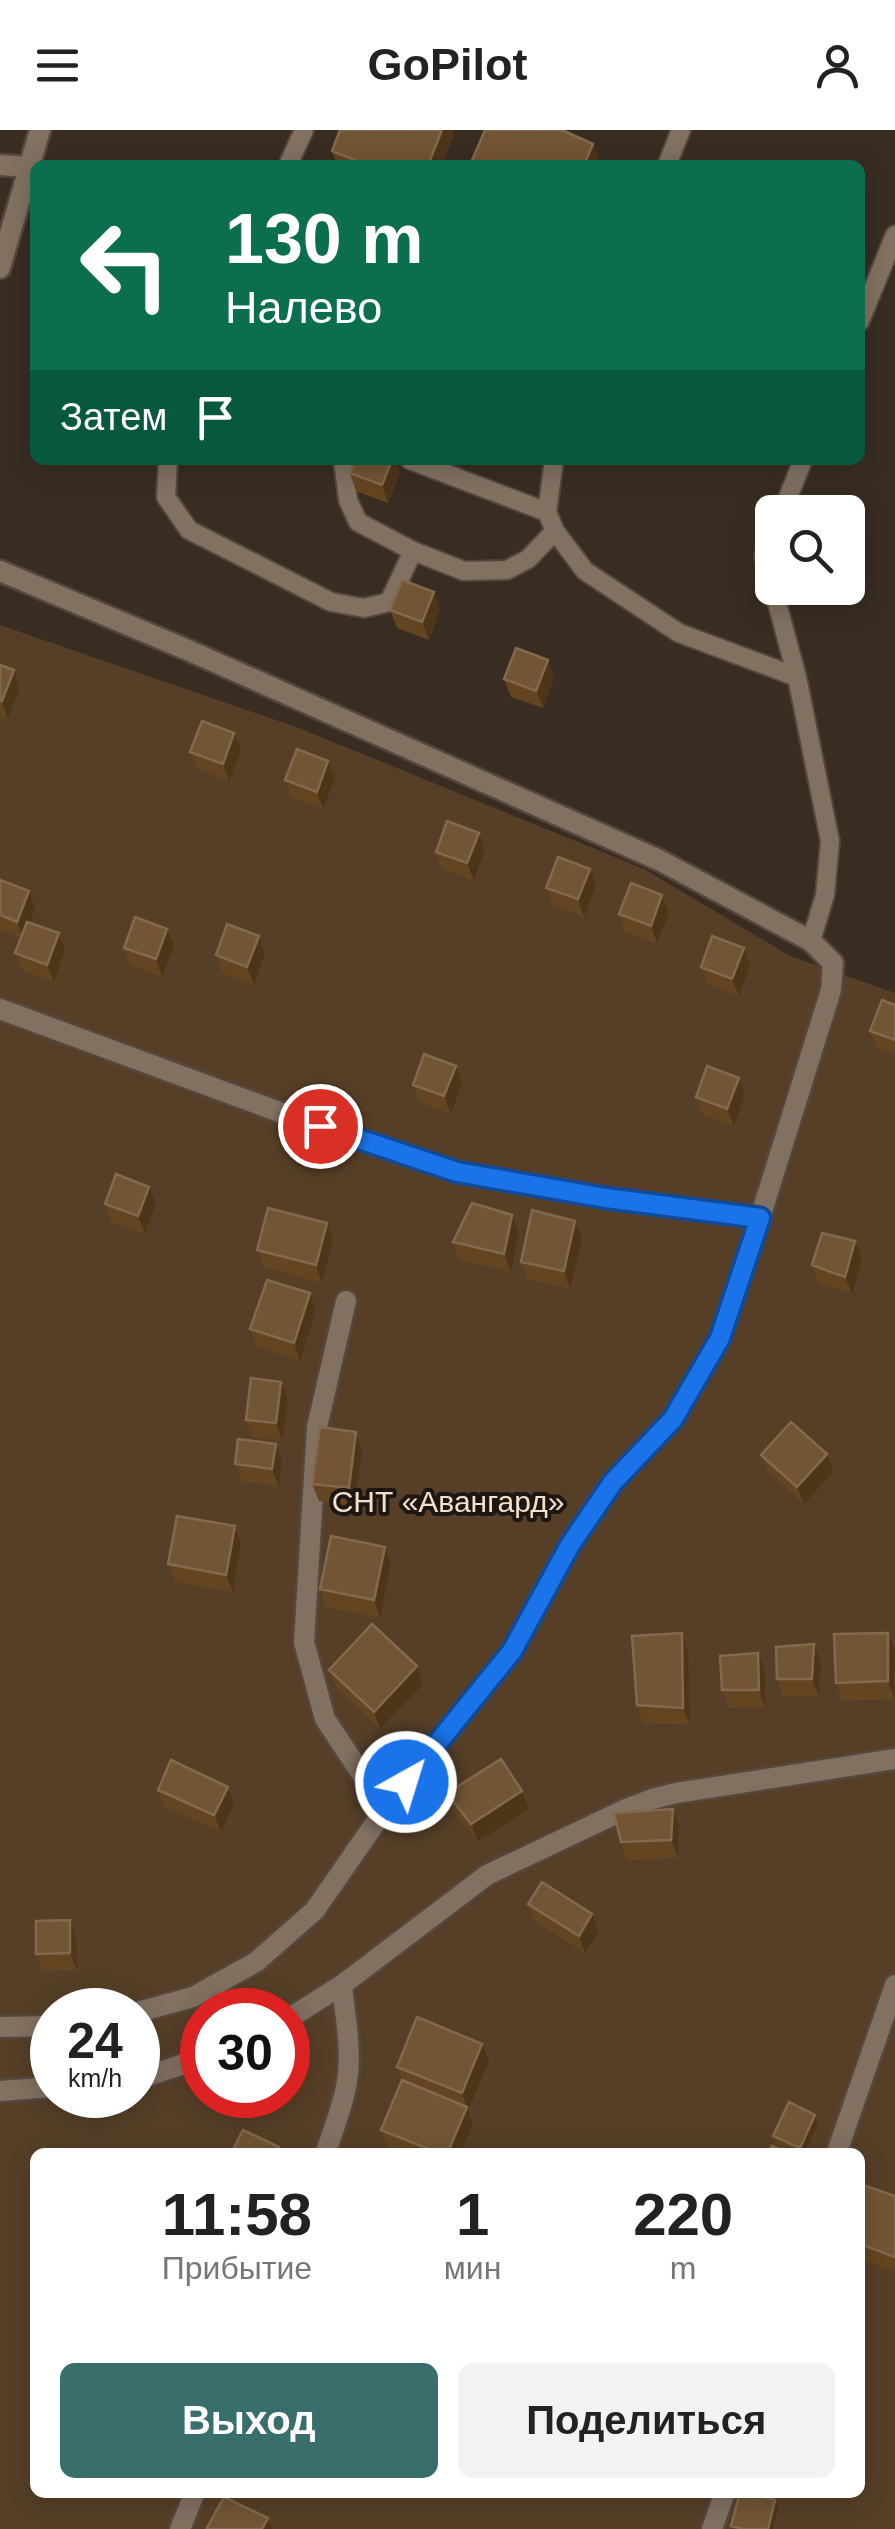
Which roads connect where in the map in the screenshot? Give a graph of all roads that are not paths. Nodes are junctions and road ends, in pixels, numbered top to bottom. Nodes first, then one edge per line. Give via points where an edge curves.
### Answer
1 (40, 130) edge
2 (304, 130) edge
3 (681, 130) edge
4 (33, 160) edge
5 (290, 160) edge
6 (669, 160) edge
7 (0, 165) edge
8 (30, 168) edge
9 (30, 171) edge
10 (895, 235) edge
11 (0, 268) edge
12 (865, 309) edge
13 (168, 465) edge
14 (344, 465) edge
15 (423, 465) edge
16 (553, 465) edge
17 (801, 465) edge
18 (789, 495) edge
19 (547, 512) junction
20 (554, 532) junction
21 (413, 551) junction
22 (0, 571) edge
23 (777, 605) edge
24 (797, 677) junction
25 (811, 941) junction
26 (0, 1009) edge
27 (760, 1218) junction
28 (346, 1301) dead end
29 (895, 1759) edge
30 (385, 1809) junction
31 (342, 1985) junction
32 (895, 1985) edge
33 (310, 2005) edge
34 (160, 2006) edge
35 (30, 2026) edge
36 (0, 2027) edge
37 (30, 2089) edge
38 (0, 2091) edge
39 (327, 2148) edge
40 (838, 2148) edge
41 (193, 2498) edge
42 (723, 2498) edge
43 (180, 2529) edge
44 (712, 2529) edge

1 - 4 street
2 - 5 lane
3 - 6 lane
7 - 8 street
9 - 11 street
10 - 12 lane
13 - 21 lane via 166,497 189,530 331,602 364,608 389,602
14 - 21 lane via 358,522
15 - 19 lane
16 - 19 lane
17 - 18 lane
19 - 20 lane
20 - 21 lane via 507,570 464,571
20 - 24 lane via 585,571 679,633
22 - 25 street via 660,860
23 - 24 lane
24 - 25 lane via 830,841 826,895
25 - 27 street via 833,962 832,990
26 - 27 street via 457,1172
27 - 30 street via 720,1338 673,1419 613,1482 512,1651
28 - 30 street via 318,1427 304,1642 324,1719
29 - 31 street via 676,1793 626,1809 487,1875
30 - 34 street via 315,1910 256,1962 193,1997
31 - 33 street
31 - 39 street via 348,2077
32 - 40 street
35 - 36 street
37 - 38 street
41 - 43 street
42 - 44 street

